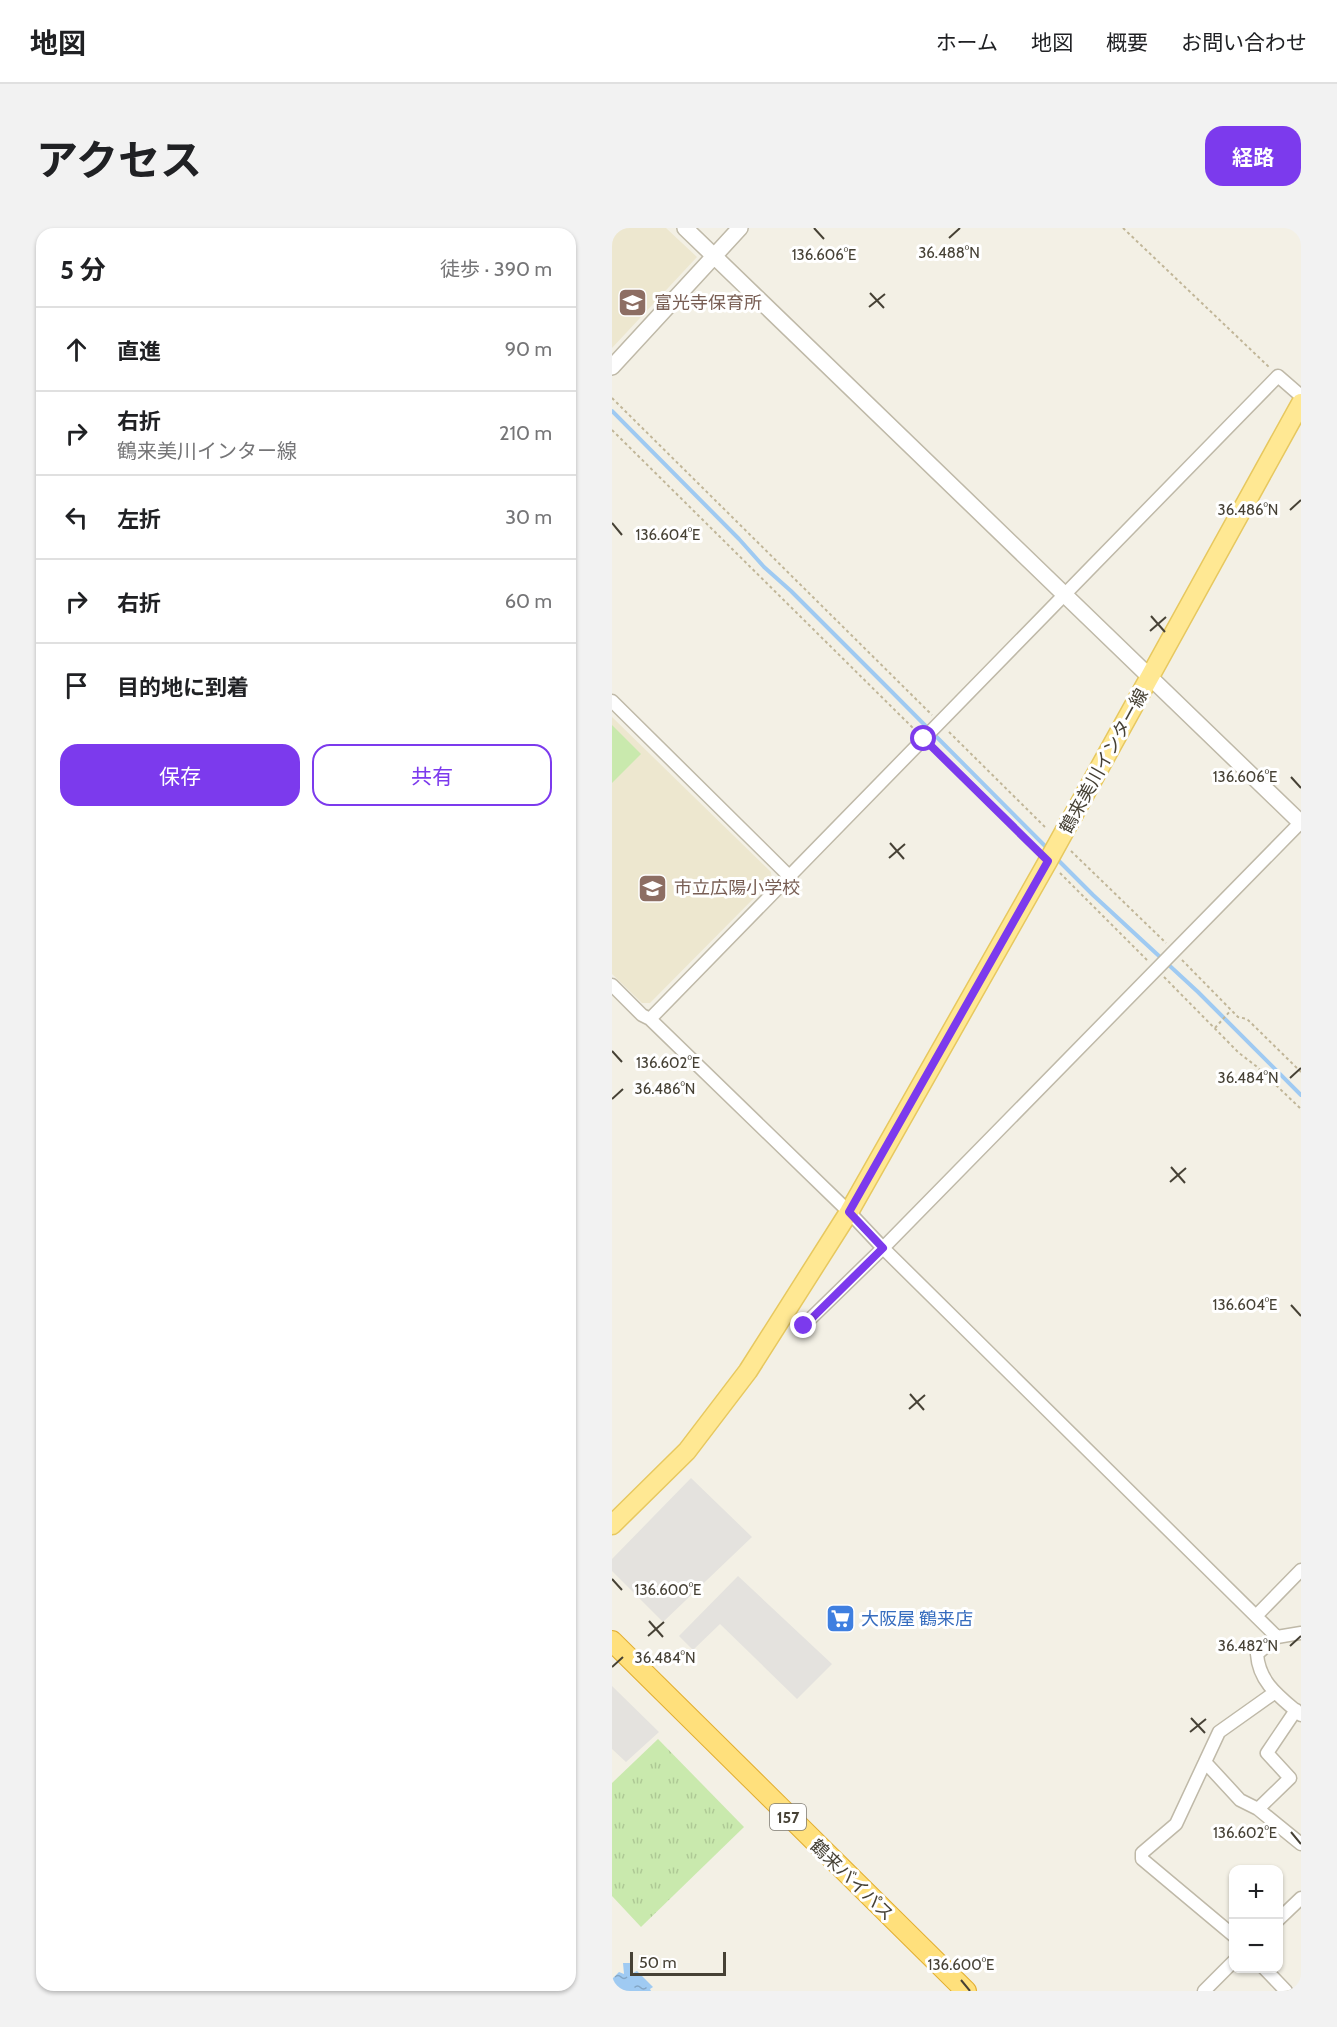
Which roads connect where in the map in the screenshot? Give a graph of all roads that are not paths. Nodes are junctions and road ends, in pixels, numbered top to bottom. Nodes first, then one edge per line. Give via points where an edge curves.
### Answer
1 (685, 228) edge
2 (740, 228) edge
3 (714, 256) junction
4 (612, 367) edge
5 (1301, 396) edge
6 (1301, 404) edge
7 (1065, 596) junction
8 (1150, 678) junction
9 (612, 701) edge
10 (1301, 823) edge
11 (789, 876) junction
12 (612, 985) edge
13 (650, 1019) junction
14 (849, 1212) junction
15 (883, 1248) junction
16 (804, 1326) dead end
17 (612, 1525) edge
18 (1301, 1570) edge
19 (1256, 1616) junction
20 (1301, 1633) edge
21 (1277, 1637) junction
22 (612, 1641) edge
23 (1274, 1693) junction
24 (1298, 1713) edge
25 (1205, 1761) junction
26 (1258, 1809) junction
27 (1301, 1844) edge
28 (1301, 1898) edge
29 (1279, 1919) edge
30 (1229, 1933) edge
31 (1229, 1965) edge
32 (1269, 1973) edge
33 (966, 1991) edge
34 (1204, 1991) edge
35 (1286, 1991) edge

1 - 3 street
2 - 3 street
3 - 4 street
3 - 7 street
5 - 7 street via 1278,376
6 - 8 main road, 鶴来美川インター線
7 - 8 street
7 - 11 street
8 - 10 street
8 - 14 main road, 鶴来美川インター線
9 - 11 street
10 - 15 street
11 - 13 street
12 - 13 street
13 - 14 street
14 - 15 street
14 - 17 main road, 鶴来美川インター線 via 741,1380 687,1451
15 - 16 street
15 - 19 street
18 - 19 street
19 - 21 street
20 - 21 street
21 - 23 street via 1257,1654 1258,1668
22 - 33 highway, 鶴来バイパス / 157
23 - 24 street
23 - 25 street via 1219,1732
24 - 26 street via 1267,1753 1290,1778
25 - 26 street via 1240,1800
25 - 30 street via 1176,1824 1142,1853 1142,1859
26 - 27 street
28 - 29 street
31 - 34 street
32 - 35 street

